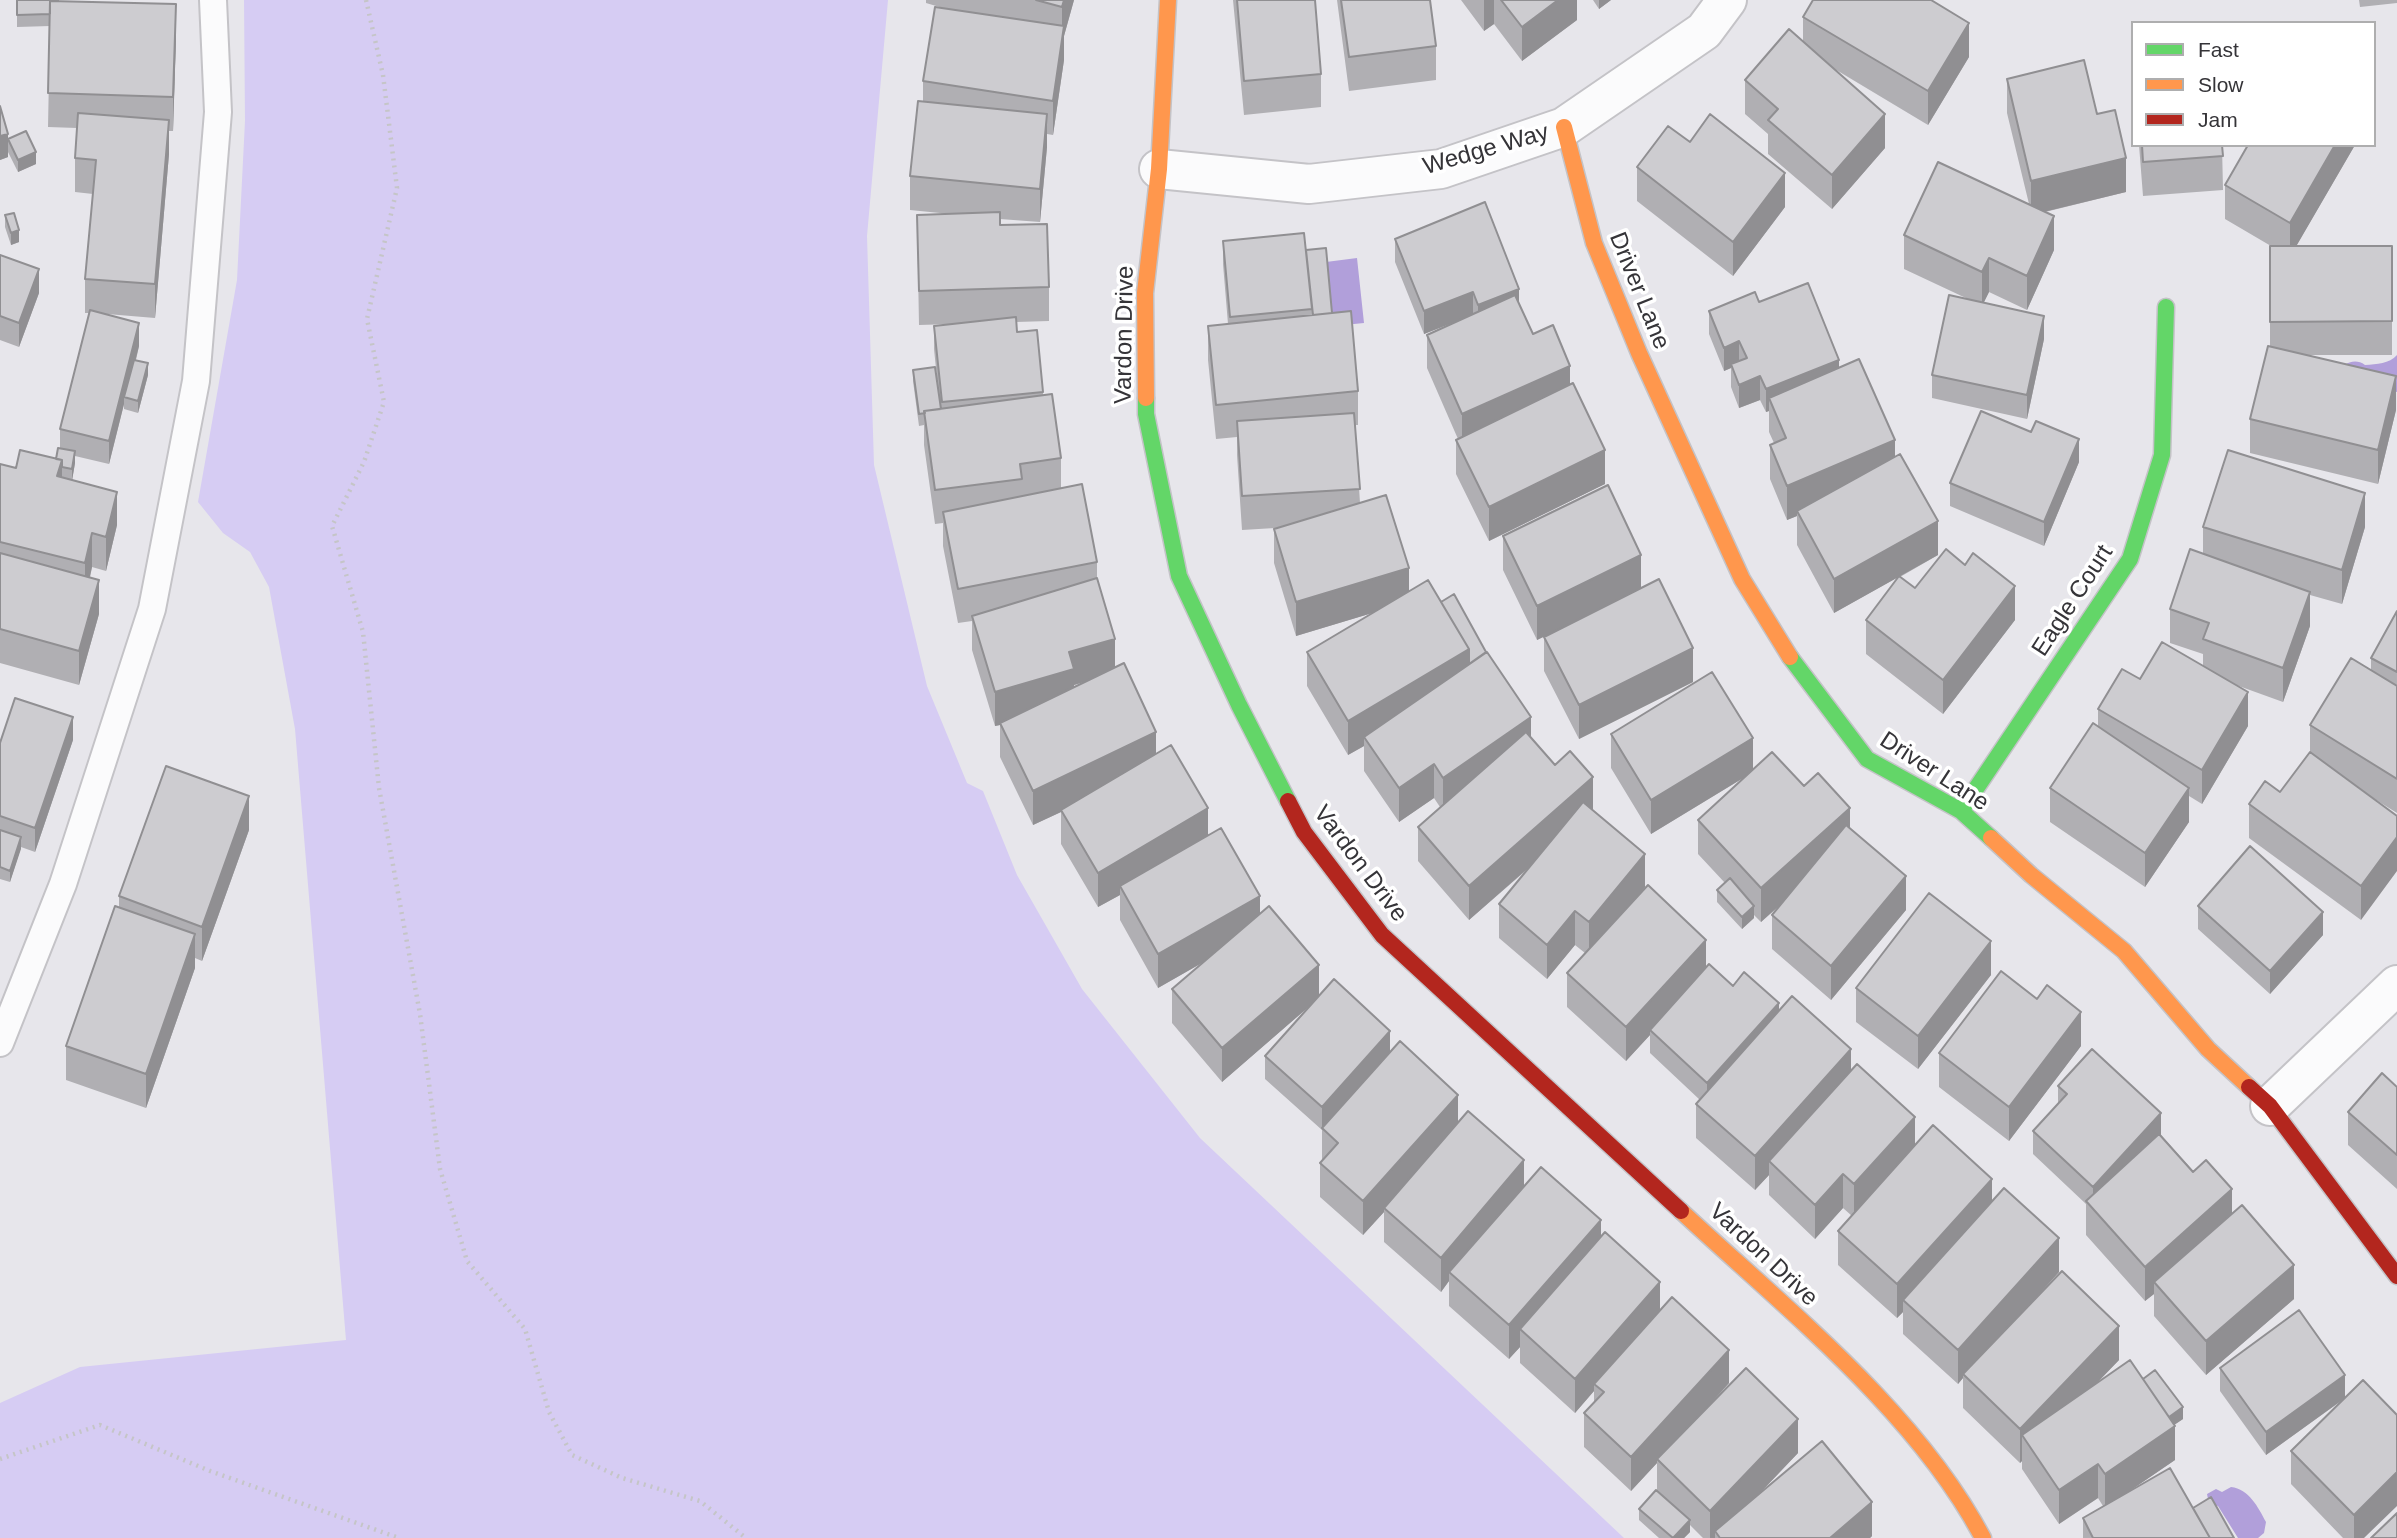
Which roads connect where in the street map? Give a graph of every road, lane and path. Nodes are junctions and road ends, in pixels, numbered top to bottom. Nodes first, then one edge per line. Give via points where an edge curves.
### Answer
1 (213, 0) edge
2 (366, 0) edge
3 (1168, 0) edge
4 (1727, 0) edge
5 (1564, 127) junction
6 (1159, 169) junction
7 (2166, 307) dead end
8 (1961, 811) junction
9 (2397, 985) edge
10 (0, 1043) edge
11 (2270, 1106) junction
12 (2397, 1276) edge
13 (0, 1459) edge
14 (399, 1538) edge
15 (746, 1538) edge
16 (1983, 1538) edge

1 - 10 lane via 218,111 196,381 152,609 63,884
2 - 15 path via 383,75 397,188 367,319 384,402 364,462 332,526 363,632 379,788 420,1014 440,1169 467,1261 525,1329 549,1412 572,1455 622,1478 700,1501
3 - 6 street, Vardon Drive
4 - 5 street, Wedge Way via 1704,31
5 - 6 street, Wedge Way via 1441,169 1310,184
5 - 8 street, Driver Lane via 1594,243 1639,354 1742,579 1800,673 1867,759
6 - 16 street, Vardon Drive via 1145,293 1146,414 1180,576 1304,832 1382,935 1830,1349 1901,1423 1965,1504
7 - 8 street, Eagle Court via 2162,455 2130,559
8 - 11 street, Driver Lane via 2124,951 2208,1049
9 - 11 street
11 - 12 street, Driver Lane
13 - 14 path via 100,1425 210,1471

